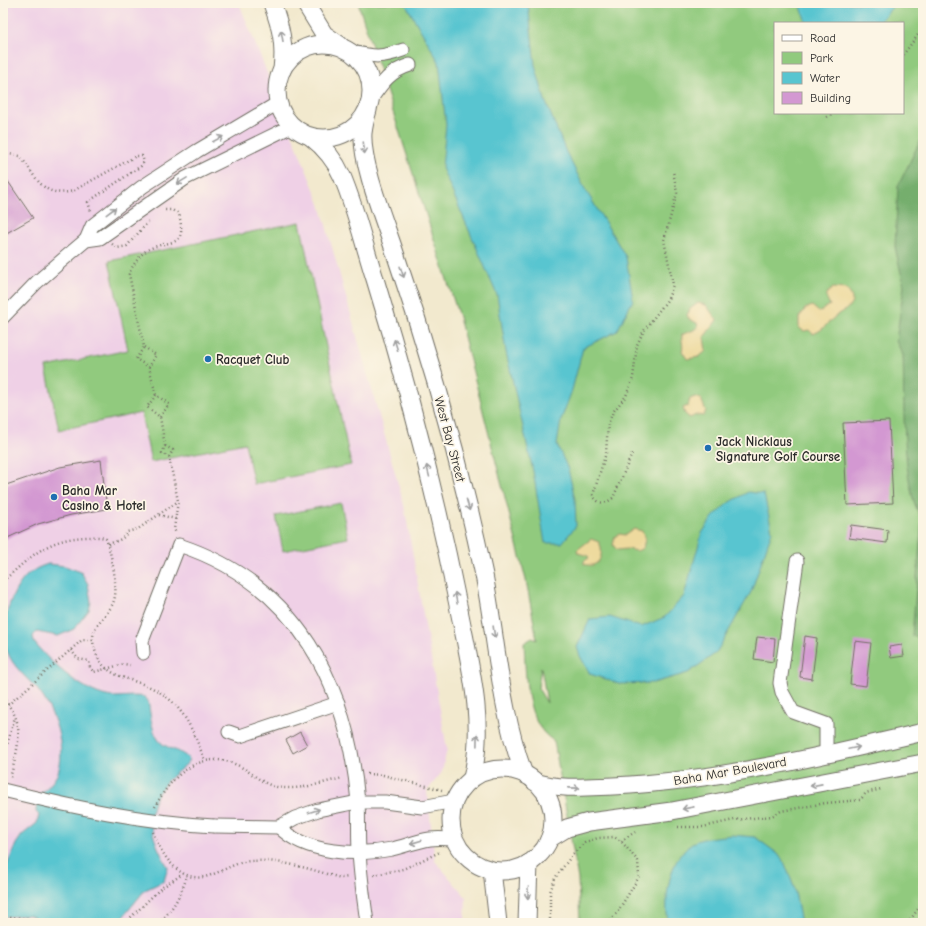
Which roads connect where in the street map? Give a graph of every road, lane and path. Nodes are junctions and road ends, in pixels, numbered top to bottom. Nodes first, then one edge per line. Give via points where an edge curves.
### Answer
1 (272, 3) edge
2 (305, 3) edge
3 (923, 28) edge
4 (347, 50) junction
5 (403, 50) dead end
6 (904, 54) edge
7 (410, 65) dead end
8 (282, 70) junction
9 (278, 103) junction
10 (370, 104) junction
11 (832, 114) edge
12 (827, 117) dead end
13 (292, 126) junction
14 (311, 137) junction
15 (3, 153) edge
16 (673, 171) dead end
17 (160, 212) dead end
18 (151, 220) dead end
19 (96, 222) junction
20 (111, 230) junction
21 (86, 240) junction
22 (3, 318) edge
23 (144, 347) junction
24 (149, 367) junction
25 (156, 395) junction
26 (160, 417) junction
27 (166, 446) junction
28 (632, 454) dead end
29 (169, 457) junction
30 (178, 501) junction
31 (158, 515) junction
32 (176, 518) junction
33 (108, 544) junction
34 (179, 545) junction
35 (797, 560) dead end
36 (3, 581) edge
37 (93, 640) junction
38 (71, 650) junction
39 (142, 653) dead end
40 (130, 665) dead end
41 (106, 668) junction
42 (3, 697) edge
43 (338, 703) junction
44 (8, 705) junction
45 (15, 716) junction
46 (229, 732) dead end
47 (923, 732) edge
48 (826, 753) junction
49 (3, 759) edge
50 (923, 763) edge
51 (354, 775) junction
52 (472, 778) junction
53 (530, 778) junction
54 (6, 787) edge
55 (880, 789) dead end
56 (450, 795) junction
57 (358, 802) junction
58 (279, 827) junction
59 (674, 827) dead end
60 (642, 831) dead end
61 (548, 839) junction
62 (621, 841) junction
63 (449, 844) junction
64 (359, 852) junction
65 (529, 863) junction
66 (176, 869) dead end
67 (492, 870) junction
68 (183, 874) junction
69 (187, 876) junction
70 (362, 876) junction
71 (923, 902) edge
72 (3, 921) edge
73 (40, 923) edge
74 (125, 923) edge
75 (159, 923) edge
76 (367, 923) edge
77 (498, 923) edge
78 (527, 923) edge
79 (550, 923) edge
80 (608, 923) edge
81 (908, 923) edge

8 -> 1 main road via 282,31
2 - 4 main road via 324,34
3 - 6 path
4 - 5 street via 374,57
4 - 8 main road via 322,43 310,46 292,56
4 - 10 main road via 366,68 372,89
7 - 10 street via 392,72
8 - 9 main road via 277,86
9 - 13 main road
19 -> 9 street via 160,174
10 - 14 main road via 360,123 348,132 334,138
10 -> 53 main road, West Bay Street via 363,134 364,152 372,184 416,314 472,518 490,606 505,710 514,747
11 - 12 path
13 - 14 main road
13 -> 20 street via 186,178
52 -> 14 main road via 477,752 477,725 471,672 444,536 400,358 344,181 325,147
15 - 19 path via 20,156 39,183 53,192 62,193 73,191 136,156 142,156 142,166 88,202
16 - 28 path via 677,193 664,240 673,285 668,299 643,332 637,345 632,378 626,396 613,412 608,424 606,453 593,495 596,500 602,503 613,498
17 - 23 path via 167,209 179,214 182,230 172,243 144,252 129,274
18 - 20 path via 124,248 113,246
19 - 21 street
20 - 21 street via 100,238
21 - 22 street via 37,282
23 - 24 path via 156,356
23 - 24 path via 136,359
24 - 25 path
25 - 26 path via 147,407
25 - 26 path via 169,404
26 - 27 path
27 - 29 path via 173,450
27 - 29 path via 162,453
29 - 30 path
30 - 31 path
30 - 32 path
31 - 32 path
31 - 33 path via 138,529 127,532 120,540
32 - 34 path via 174,529
33 - 36 path via 102,537 71,538 56,542 40,549
33 - 37 path via 112,555 115,596 111,606 95,627
34 - 39 street via 142,641
34 - 43 street via 228,565 271,597 288,614 315,652
35 - 48 street via 780,683 793,712 826,724
37 - 38 path via 82,640
37 - 41 path via 96,653
38 - 41 path via 78,659 89,661 94,672
38 - 44 path
40 - 41 path
41 - 51 path via 156,690 175,704 191,725 204,761 223,760 277,787 302,788
42 - 44 path
43 - 46 street via 240,736
43 - 51 street via 348,737
44 - 45 path
45 - 49 path
45 - 54 path via 18,728 15,762
48 -> 47 main road, Baha Mar Boulevard
53 -> 48 main road, Baha Mar Boulevard via 547,786 574,788 637,785 750,769
50 -> 61 main road via 672,811 589,822 567,828
51 - 56 path via 383,775
51 - 57 street
52 - 53 main road via 497,769 511,770
52 - 56 main road
53 - 61 main road via 545,794 551,808 552,824
54 - 58 street, bridge via 85,809 158,821 214,826
55 - 59 path via 866,793 860,800 826,803 782,811 772,816 734,820 703,827
56 - 57 street via 422,807 385,802
56 - 63 main road
58 -> 57 street via 294,818 318,810
57 - 64 street
58 - 64 street via 294,838 317,847
60 - 62 path via 635,832
61 - 65 main road via 541,852
62 - 79 path via 614,838 598,838 585,842 573,854 555,878 550,892
62 - 80 path via 638,861 639,876
63 -> 64 street via 430,839 392,849
63 - 67 main road via 461,850 475,863
63 - 70 path via 403,869
64 - 70 street
65 - 67 main road via 511,870
65 -> 78 main road
66 - 68 path
67 - 77 main road
68 - 69 path
68 - 74 path via 144,903
69 - 70 path via 202,878 229,866 252,861 281,862 341,878
69 - 75 path via 183,890 172,909
70 - 76 street
71 - 81 path
72 - 73 path via 7,918 29,919

